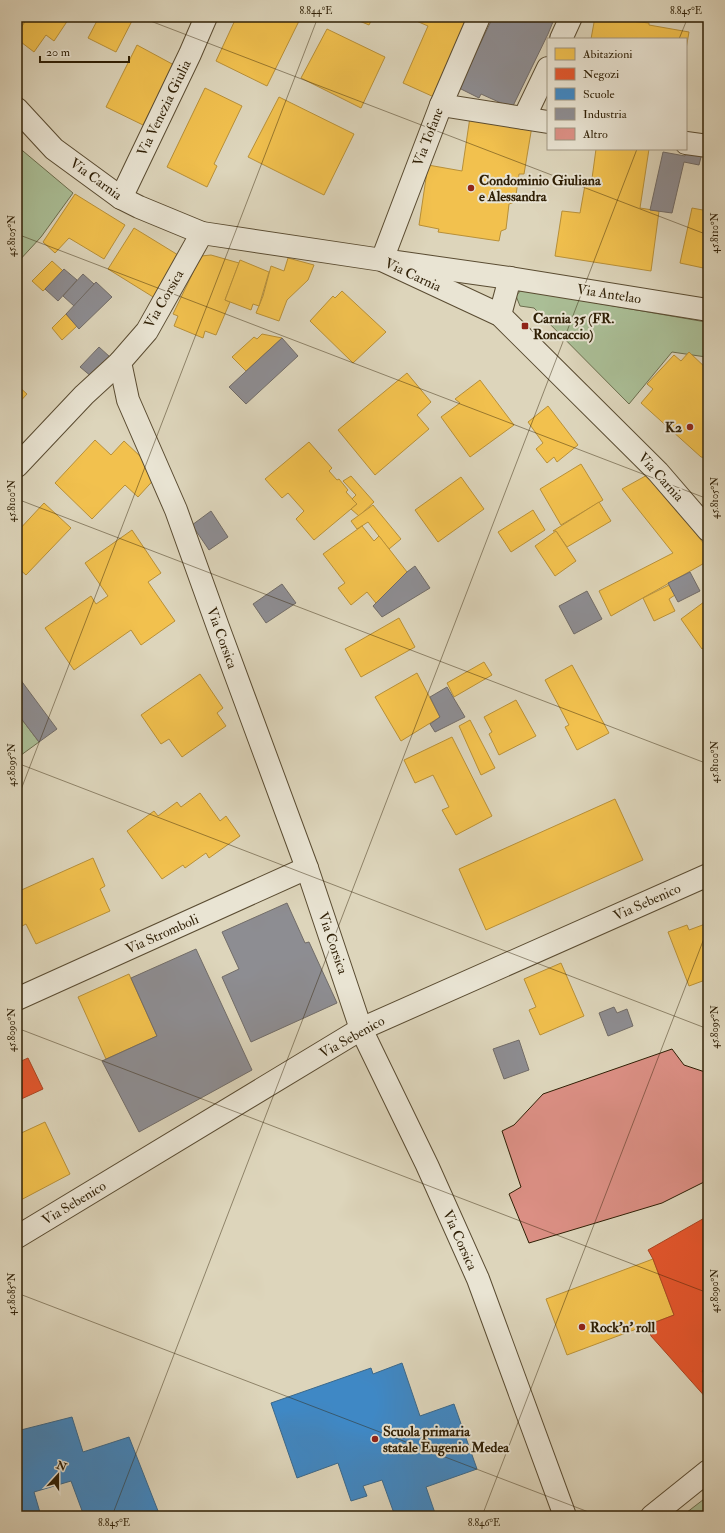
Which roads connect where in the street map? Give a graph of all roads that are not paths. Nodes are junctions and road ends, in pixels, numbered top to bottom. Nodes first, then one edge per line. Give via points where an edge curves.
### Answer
1 (206, 17) edge
2 (479, 17) edge
3 (572, 17) edge
4 (562, 38) edge
5 (547, 70) edge
6 (441, 105) junction
7 (17, 109) edge
8 (524, 118) junction
9 (547, 122) edge
10 (687, 143) edge
11 (708, 146) edge
12 (121, 198) junction
13 (202, 233) junction
14 (382, 260) junction
15 (510, 278) junction
16 (708, 310) edge
17 (500, 315) junction
18 (120, 362) junction
19 (17, 466) edge
20 (708, 530) edge
21 (307, 868) junction
22 (708, 875) edge
23 (17, 999) edge
24 (361, 1029) junction
25 (17, 1237) edge
26 (708, 1471) edge
27 (564, 1516) edge
28 (652, 1516) edge

1 - 12 street, Via Venezia Giulia
2 - 6 street, Via Tofane
3 - 4 street
5 - 8 street
6 - 8 street
6 - 14 street, Via Tofane
7 - 12 street, Via Carnia via 54,149
8 - 9 street
10 - 11 street
12 - 13 street, Via Carnia
13 - 14 street, Via Carnia
13 - 18 street, Via Corsica via 146,330
14 - 15 street, Via Antelao
14 - 17 street, Via Carnia
15 - 16 street, Via Antelao
15 - 17 street
17 - 20 street, Via Carnia via 658,472
18 - 19 street, Via Corsica via 84,395
18 - 21 street, Via Corsica via 128,400 176,510
21 - 23 street, Via Stromboli
21 - 24 street, Via Corsica
22 - 24 street, Via Sebenico
24 - 25 street, Via Sebenico
24 - 27 street, Via Corsica via 427,1164 478,1279
26 - 28 street

